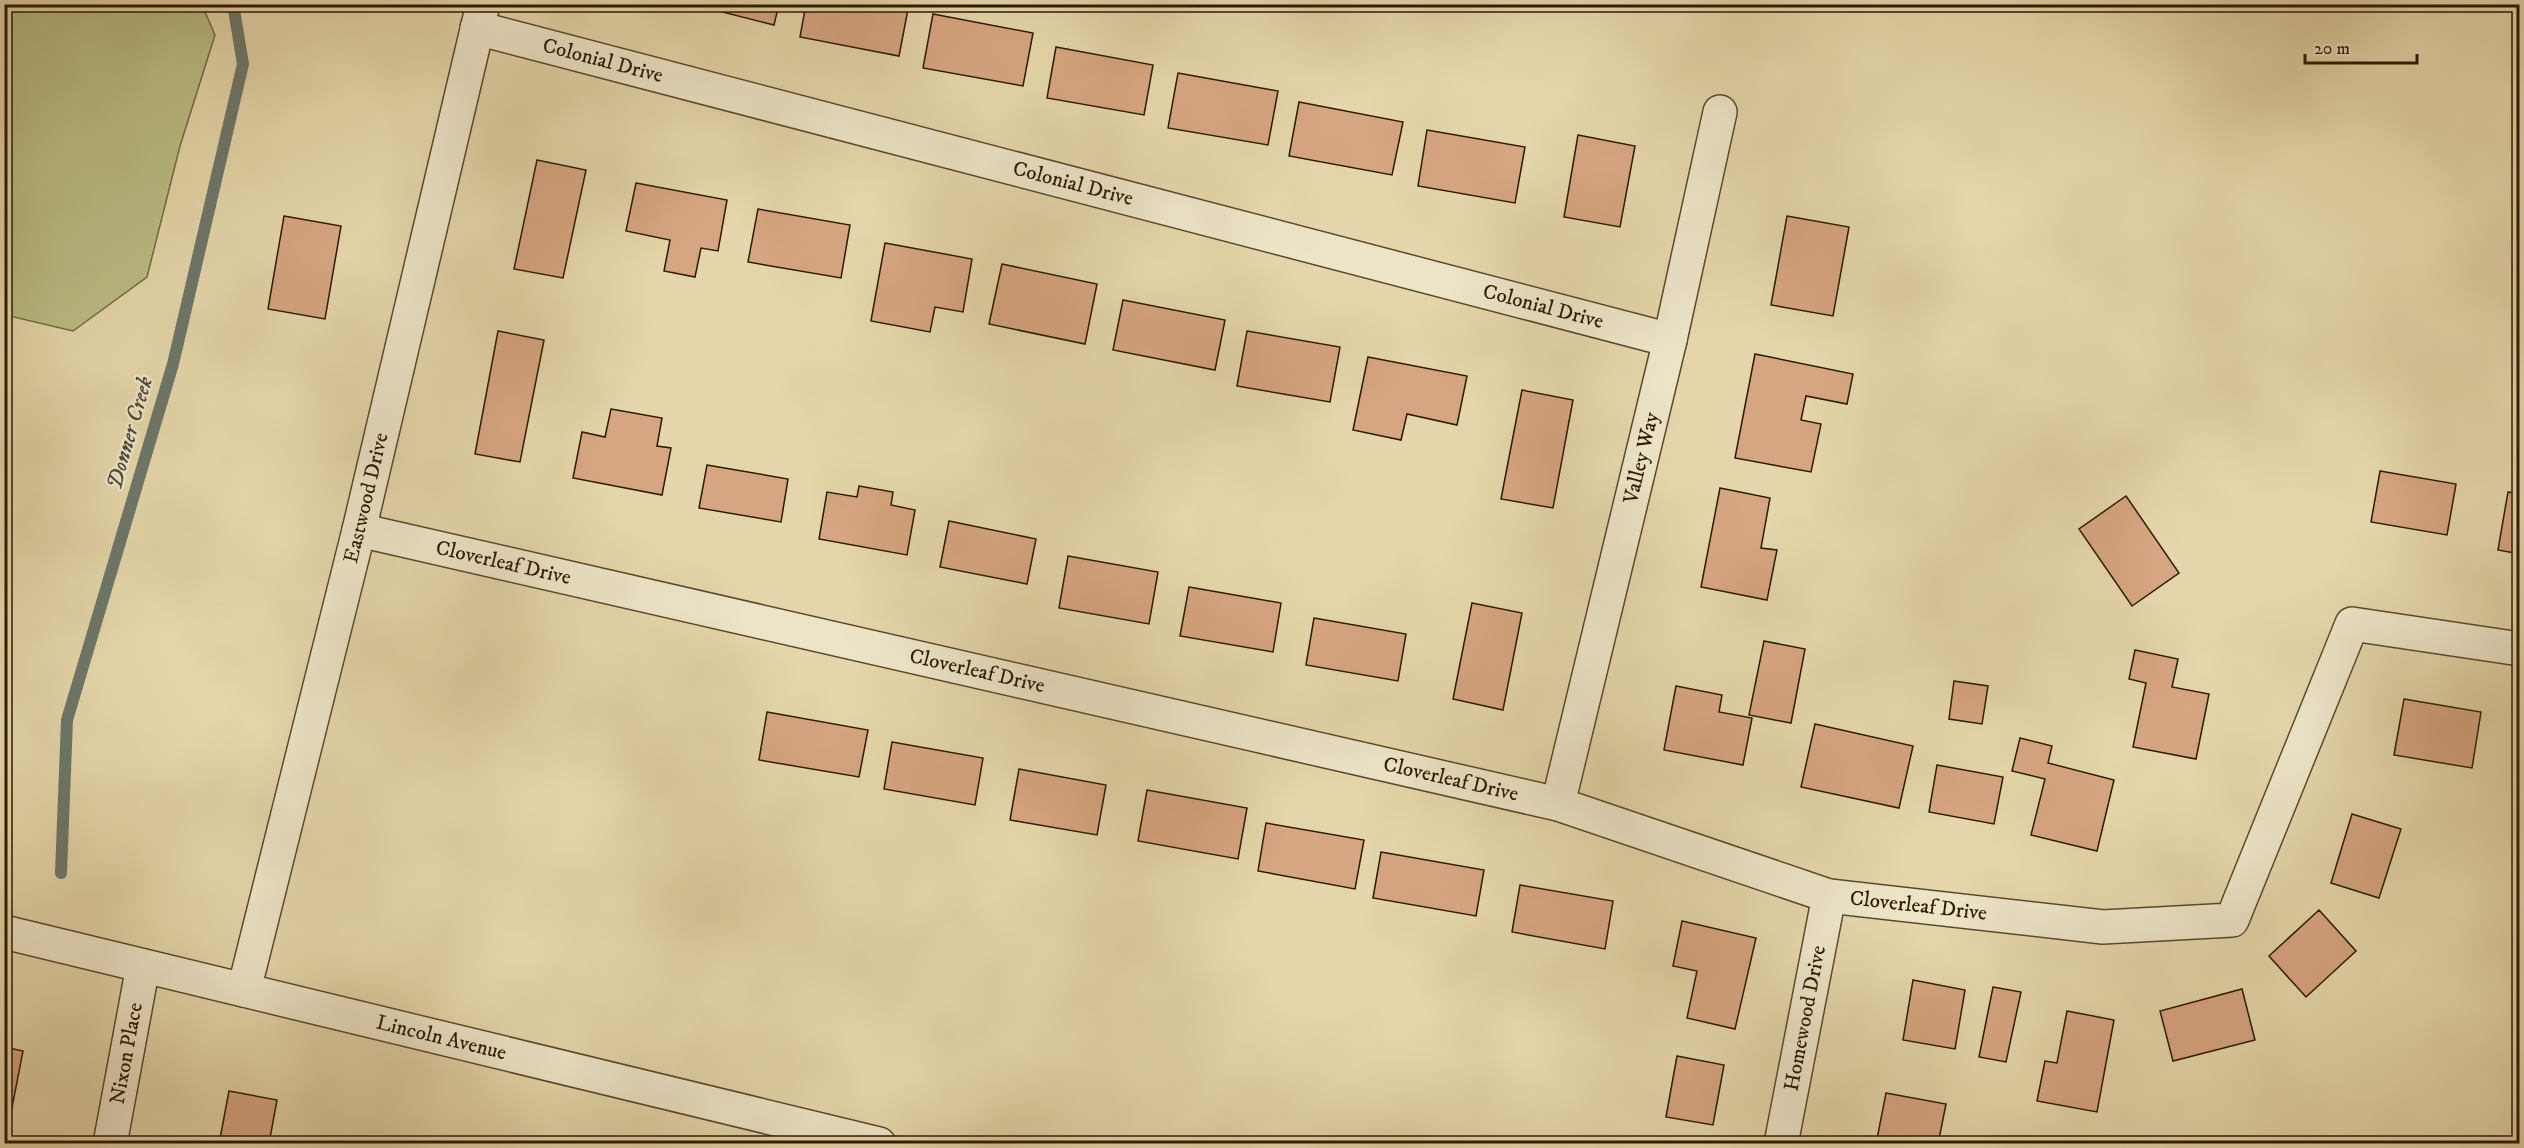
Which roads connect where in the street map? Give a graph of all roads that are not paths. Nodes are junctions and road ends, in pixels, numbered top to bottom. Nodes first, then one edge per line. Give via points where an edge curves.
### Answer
1 (480, 16) edge
2 (1720, 112) dead end
3 (1670, 340) junction
4 (359, 530) junction
5 (2520, 649) edge
6 (1558, 804) junction
7 (1829, 896) junction
8 (4, 932) edge
9 (143, 966) junction
10 (244, 990) junction
11 (110, 1143) edge
12 (879, 1143) edge
13 (1781, 1143) edge

1 - 3 street, Colonial Drive
1 - 4 street, Eastwood Drive
2 - 3 street, Valley Way
3 - 6 street, Valley Way
4 - 6 street, Cloverleaf Drive
4 - 10 street, Eastwood Drive
5 - 7 street, Cloverleaf Drive via 2352,624 2232,920 2103,927
6 - 7 street, Cloverleaf Drive
7 - 13 street, Homewood Drive
8 - 9 street, Lincoln Avenue
9 - 10 street, Lincoln Avenue
9 - 11 street, Nixon Place
10 - 12 street, Lincoln Avenue

